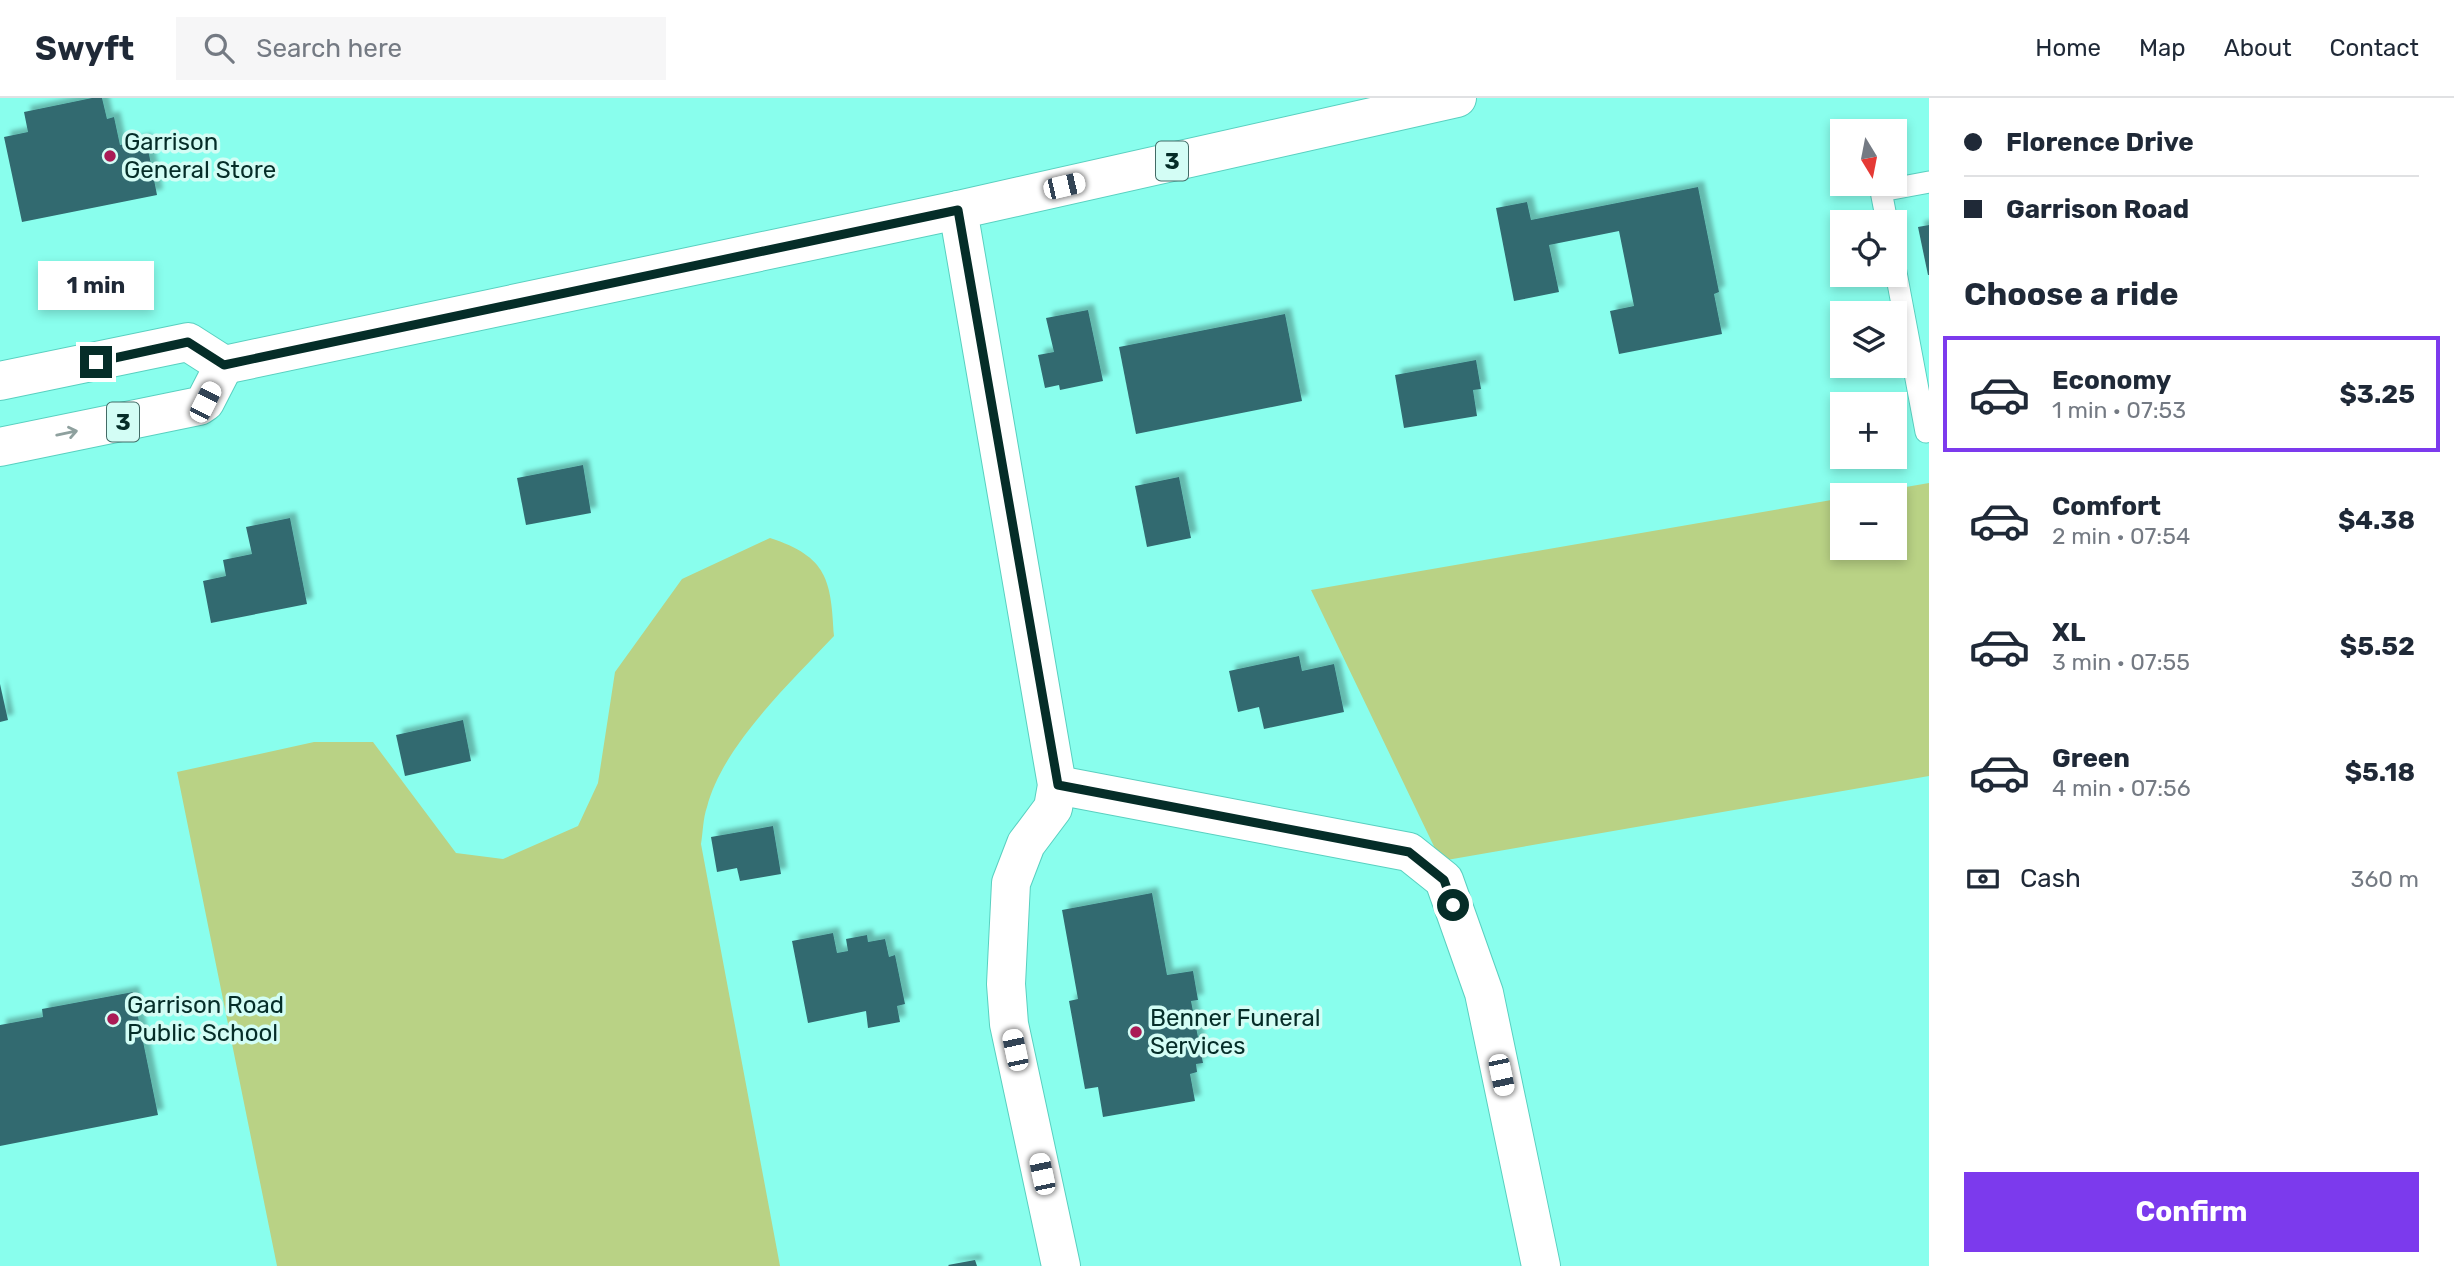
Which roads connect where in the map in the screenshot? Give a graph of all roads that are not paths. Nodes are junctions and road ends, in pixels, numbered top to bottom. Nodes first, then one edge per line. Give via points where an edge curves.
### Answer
1 (1457, 98) edge
2 (1929, 182) edge
3 (958, 210) junction
4 (1885, 210) edge
5 (1899, 287) edge
6 (224, 365) junction
7 (0, 382) edge
8 (1929, 431) edge
9 (0, 447) edge
10 (1058, 785) junction
11 (1061, 1266) edge
12 (1541, 1266) edge

1 - 3 street, 3
2 - 4 lane via 1881,191
3 - 6 street, 3
3 - 10 street
5 - 8 lane
6 - 7 street via 188,342
9 -> 6 street, 3 via 199,406
10 - 11 street via 1053,808 1026,844 1011,883 1006,984 1009,1024
10 - 12 street via 1409,852 1444,880 1483,993

